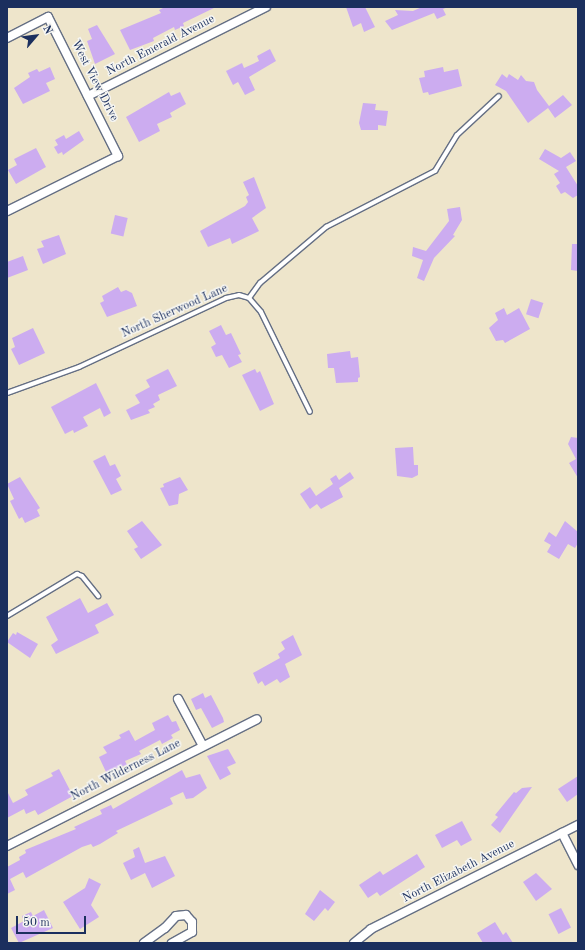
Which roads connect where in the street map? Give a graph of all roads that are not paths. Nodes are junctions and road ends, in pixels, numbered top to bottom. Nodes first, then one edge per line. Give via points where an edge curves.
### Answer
1 (266, 7) edge
2 (7, 38) edge
3 (88, 96) junction
4 (499, 96) dead end
5 (7, 211) edge
6 (249, 298) junction
7 (7, 393) edge
8 (310, 412) dead end
9 (98, 596) dead end
10 (7, 616) edge
11 (178, 699) dead end
12 (257, 719) dead end
13 (202, 746) junction
14 (578, 825) edge
15 (562, 833) junction
16 (7, 846) edge
17 (578, 866) edge
18 (144, 943) edge
19 (172, 943) edge
20 (354, 943) edge

1 - 3 street, North Emerald Avenue
2 - 3 street, West View Drive via 48,17
3 - 5 street, West View Drive via 118,156
4 - 6 lane via 457,135 435,171 326,227 260,283
6 - 7 lane, North Sherwood Lane via 239,295 226,298 79,367
6 - 8 lane via 261,312
9 - 10 lane via 82,576 77,574
11 - 13 street
12 - 13 street, North Wilderness Lane
13 - 16 street, North Wilderness Lane
14 - 15 street, North Elizabeth Avenue
15 - 17 street
15 - 20 street, North Elizabeth Avenue via 371,929
18 - 19 street via 165,928 176,916 186,915 192,922 192,932

